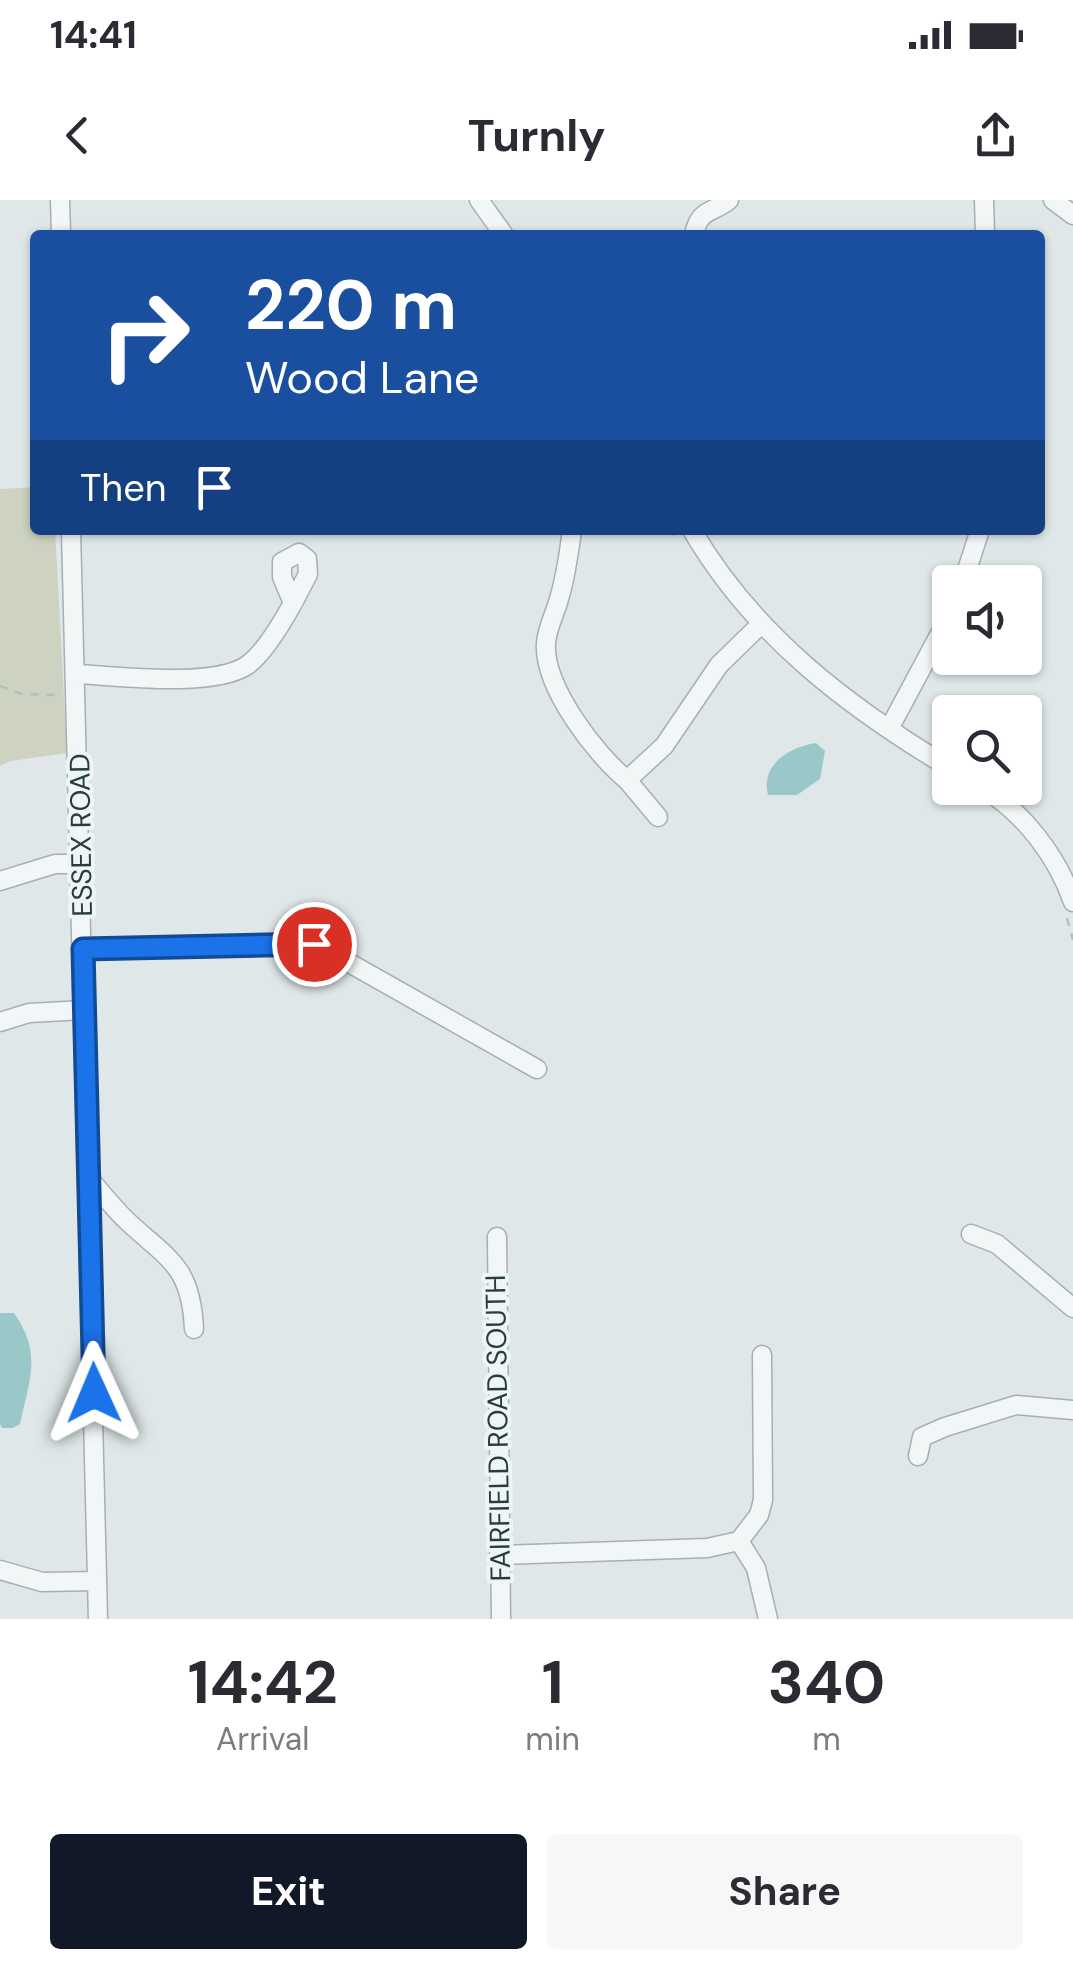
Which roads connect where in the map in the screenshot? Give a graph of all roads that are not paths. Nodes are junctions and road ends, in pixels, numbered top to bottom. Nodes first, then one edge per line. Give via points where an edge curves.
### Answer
1 (60, 200) edge
2 (479, 200) edge
3 (729, 200) edge
4 (984, 200) edge
5 (1053, 200) edge
6 (1073, 215) edge
7 (61, 230) edge
8 (500, 230) edge
9 (696, 230) edge
10 (985, 230) edge
11 (71, 535) edge
12 (571, 535) edge
13 (695, 535) edge
14 (978, 535) edge
15 (969, 565) edge
16 (293, 604) dead end
17 (761, 624) junction
18 (932, 649) edge
19 (76, 674) junction
20 (889, 730) junction
21 (932, 757) edge
22 (627, 780) junction
23 (1003, 805) edge
24 (658, 817) dead end
25 (81, 864) junction
26 (0, 882) edge
27 (1073, 902) edge
28 (83, 949) junction
29 (84, 1010) junction
30 (0, 1022) edge
31 (537, 1069) dead end
32 (88, 1176) junction
33 (972, 1234) dead end
34 (496, 1237) dead end
35 (1073, 1308) edge
36 (194, 1329) dead end
37 (762, 1355) dead end
38 (1073, 1410) edge
39 (918, 1456) dead end
40 (740, 1541) junction
41 (499, 1555) junction
42 (0, 1570) edge
43 (97, 1581) junction
44 (98, 1619) edge
45 (501, 1619) edge
46 (768, 1619) edge

1 - 7 street
2 - 8 street
3 - 9 street via 702,214
4 - 10 street
5 - 6 street
11 - 19 street, ESSEX ROAD
12 - 22 street via 547,632 547,663 588,740
13 - 17 street
14 - 15 street
16 - 19 street via 248,666 218,676
17 - 20 street
17 - 22 street via 719,665 664,746
18 - 20 street
19 - 25 street, ESSEX ROAD
20 - 21 street
22 - 24 street
23 - 27 street via 1050,856
25 - 26 street via 55,864
25 - 28 street, ESSEX ROAD
28 - 29 street, ESSEX ROAD
28 - 31 street via 314,944
29 - 30 street via 29,1012
29 - 32 street, ESSEX ROAD
32 - 36 street via 178,1268 193,1304
32 - 43 street, ESSEX ROAD
33 - 35 street via 997,1244
34 - 41 street, FAIRFIELD ROAD SOUTH
37 - 40 street via 764,1500
38 - 39 street via 1016,1404 922,1437
40 - 41 street via 707,1548
40 - 46 street via 763,1586
41 - 45 street, FAIRFIELD ROAD SOUTH
42 - 43 street via 42,1582
43 - 44 street, ESSEX ROAD

